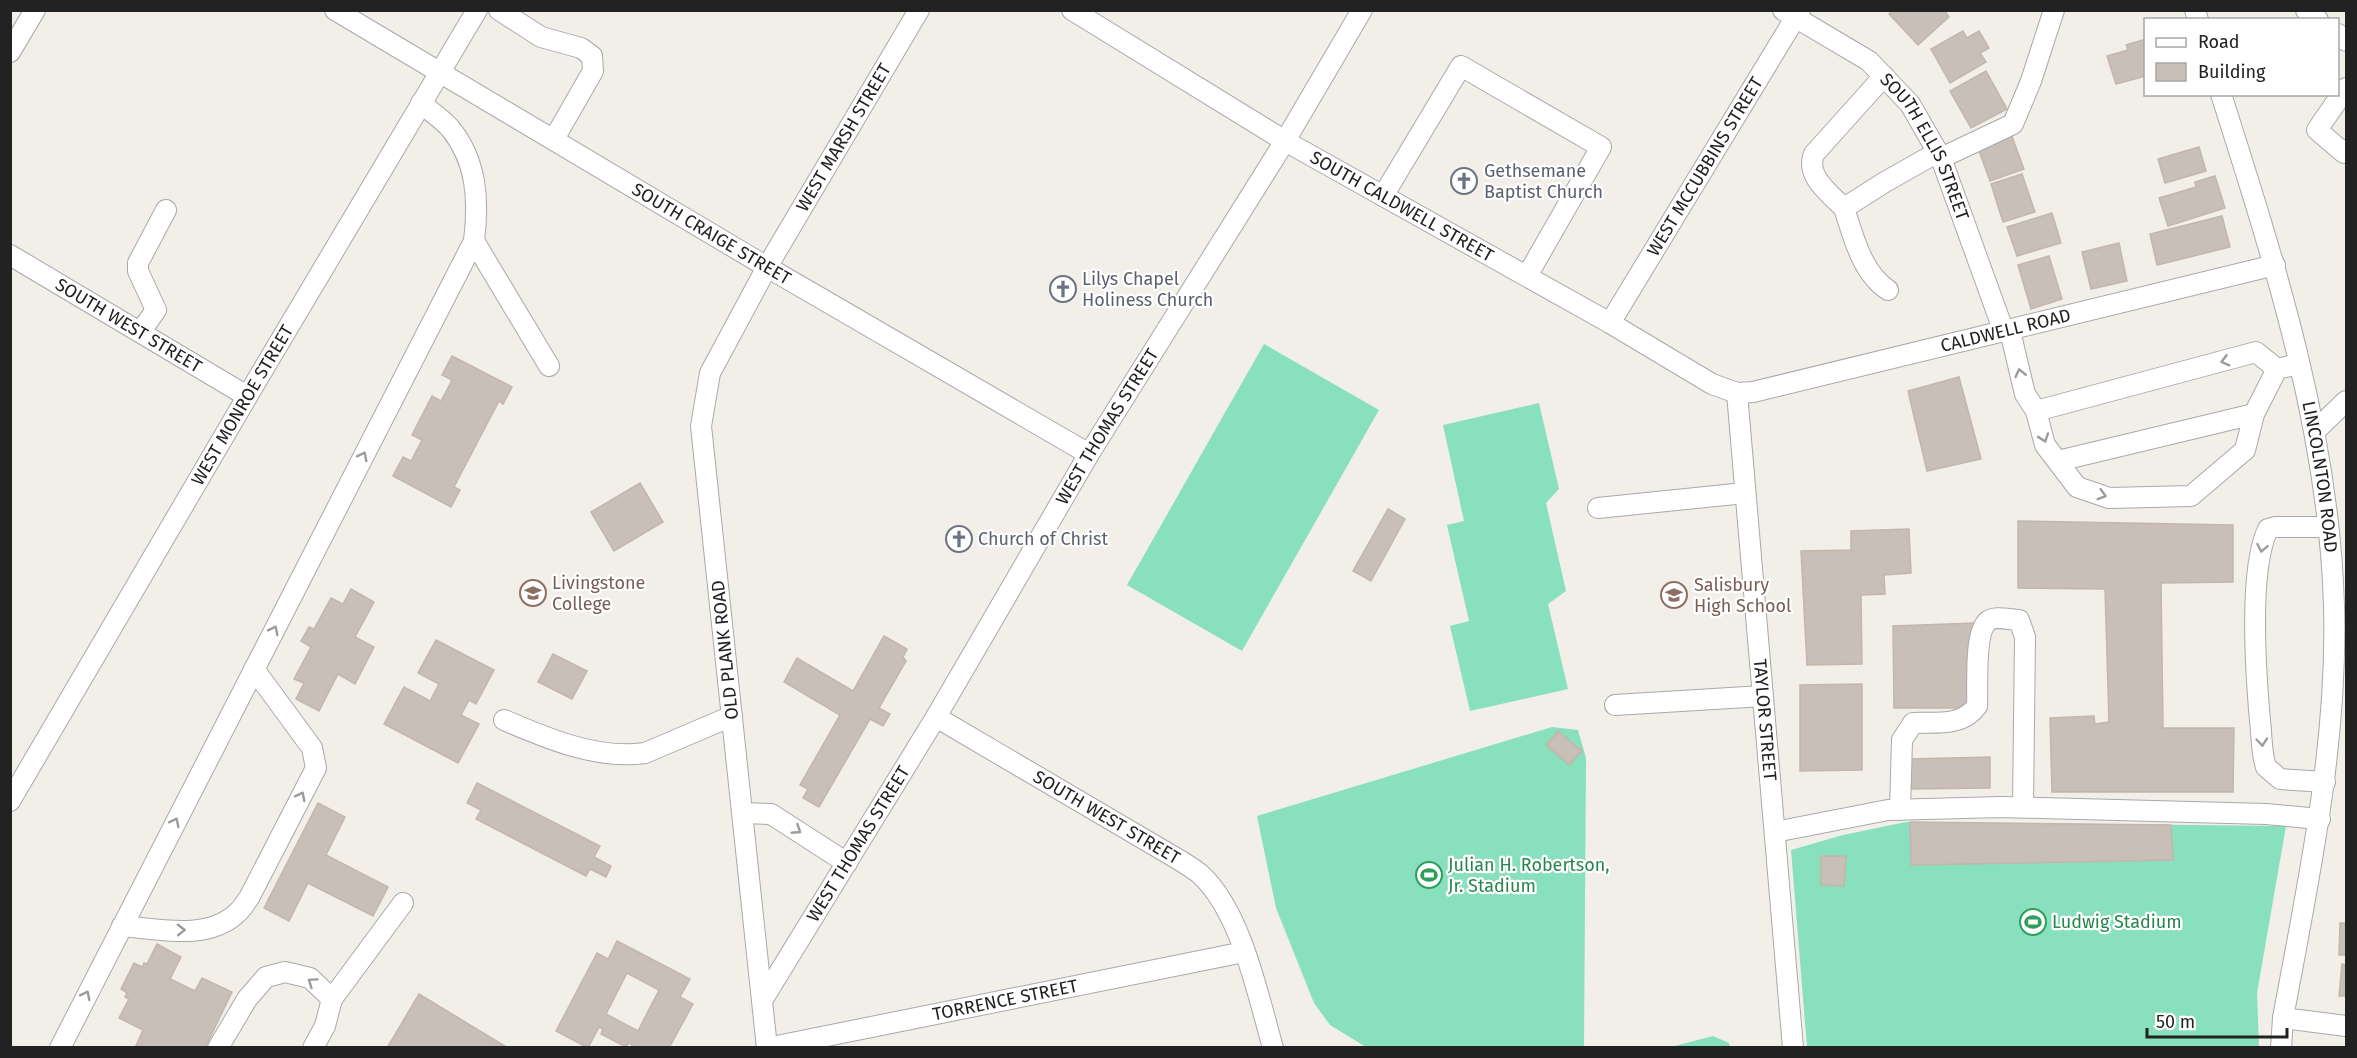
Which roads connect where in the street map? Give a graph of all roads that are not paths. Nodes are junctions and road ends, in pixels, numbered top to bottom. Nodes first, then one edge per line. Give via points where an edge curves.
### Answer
1 (35, 10) edge
2 (335, 10) edge
3 (477, 10) edge
4 (499, 10) edge
5 (919, 10) edge
6 (1072, 10) edge
7 (1362, 10) edge
8 (2054, 10) edge
9 (1793, 13) edge
10 (10, 52) edge
11 (440, 71) junction
12 (1884, 76) junction
13 (2346, 88) edge
14 (2223, 96) edge
15 (421, 103) junction
16 (554, 139) junction
17 (1285, 141) junction
18 (2346, 150) edge
19 (1940, 155) junction
20 (1383, 196) junction
21 (1844, 208) junction
22 (166, 210) dead end
23 (474, 241) junction
24 (10, 255) edge
25 (2275, 266) junction
26 (767, 267) junction
27 (1527, 276) junction
28 (1888, 290) dead end
29 (1610, 322) junction
30 (141, 331) junction
31 (2007, 332) junction
32 (2299, 364) junction
33 (549, 366) dead end
34 (2277, 369) junction
35 (1737, 393) junction
36 (248, 396) junction
37 (2346, 400) edge
38 (2036, 411) junction
39 (2254, 414) junction
40 (2315, 431) junction
41 (1089, 454) junction
42 (2058, 461) junction
43 (1745, 493) junction
44 (1598, 508) dead end
45 (2327, 527) junction
46 (254, 669) junction
47 (1763, 696) junction
48 (1615, 705) dead end
49 (732, 716) junction
50 (936, 717) junction
51 (504, 720) dead end
52 (2325, 782) junction
53 (10, 801) edge
54 (2023, 807) junction
55 (1900, 810) junction
56 (743, 813) junction
57 (2320, 819) junction
58 (1775, 832) junction
59 (847, 863) junction
60 (403, 903) dead end
61 (122, 926) junction
62 (1244, 952) junction
63 (332, 999) junction
64 (763, 999) junction
65 (2283, 1018) junction
66 (2346, 1026) edge
67 (60, 1047) edge
68 (218, 1047) edge
69 (313, 1047) edge
70 (767, 1047) edge
71 (1274, 1047) edge
72 (1793, 1047) edge
73 (2281, 1047) edge

1 - 10 street
2 - 11 street, SOUTH CRAIGE STREET
3 - 11 street, WEST MONROE STREET
4 - 16 street via 541,37 581,48 592,56 594,71
5 - 26 street, WEST MARSH STREET
6 - 17 street, SOUTH CALDWELL STREET
7 - 17 street, WEST THOMAS STREET
8 - 19 street via 2013,124
9 - 12 street, SOUTH ELLIS STREET via 1869,61
9 - 29 street, WEST MCCUBBINS STREET
11 - 15 street, WEST MONROE STREET
11 - 16 street, SOUTH CRAIGE STREET
12 - 19 street, SOUTH ELLIS STREET via 1910,105
12 - 21 street via 1811,161 1816,178
13 - 18 street via 2317,130 2344,153
14 - 25 street, LINCOLNTON ROAD
15 - 23 street via 449,128 470,161 478,208
15 - 36 street, WEST MONROE STREET
16 - 26 street, SOUTH CRAIGE STREET
17 - 20 street, SOUTH CALDWELL STREET
17 - 41 street, WEST THOMAS STREET
19 - 21 street
19 - 31 street, SOUTH ELLIS STREET
20 - 27 street, SOUTH CALDWELL STREET
20 - 27 street via 1461,66 1601,147
21 - 28 street via 1866,266
22 - 30 street via 138,263 156,310
23 - 33 street
46 -> 23 street
24 - 30 street, SOUTH WEST STREET
25 - 31 street, CALDWELL ROAD
25 - 32 street, LINCOLNTON ROAD
26 - 41 street, SOUTH CRAIGE STREET
26 - 49 street, OLD PLANK ROAD via 710,373 701,426
27 - 29 street, SOUTH CALDWELL STREET
29 - 35 street, SOUTH CALDWELL STREET via 1712,384
30 - 36 street, SOUTH WEST STREET
31 - 35 street, CALDWELL ROAD
38 -> 31 street, SOUTH ELLIS STREET via 2025,394
32 - 34 street
32 - 40 street, LINCOLNTON ROAD
34 -> 38 street via 2256,352
34 - 39 street, SOUTH ELLIS STREET
35 - 43 street, TAYLOR STREET
36 - 53 street, WEST MONROE STREET
37 - 40 street
38 -> 42 street, SOUTH ELLIS STREET via 2045,445
39 - 42 street
42 -> 39 street, SOUTH ELLIS STREET via 2077,487 2109,498 2191,496 2245,450
40 - 45 street, LINCOLNTON ROAD
41 - 50 street, WEST THOMAS STREET
43 - 44 street
43 - 47 street, TAYLOR STREET
45 - 52 street, LINCOLNTON ROAD via 2334,605 2333,684
45 -> 52 street via 2268,530 2261,554 2255,638 2266,767 2280,779
61 -> 46 street
61 -> 46 street via 180,932 214,927 237,914 316,768 312,748
47 - 48 street
47 - 58 street, TAYLOR STREET
49 - 51 street via 633,755 550,739
49 - 56 street, OLD PLANK ROAD
50 - 59 street, WEST THOMAS STREET
50 - 62 street, SOUTH WEST STREET via 1201,875 1227,909
52 - 57 street, LINCOLNTON ROAD
54 - 55 street
54 - 55 street via 2025,637 2019,620 1992,618 1982,629 1979,643 1975,710 1956,722 1913,723 1906,731 1902,740
54 - 57 street
55 - 58 street
56 -> 59 street via 771,814
56 - 64 street, OLD PLANK ROAD
57 - 65 street, LINCOLNTON ROAD
58 - 72 street, TAYLOR STREET
59 - 64 street, WEST THOMAS STREET
60 - 63 street
67 -> 61 street
62 - 70 street, TORRENCE STREET
62 - 71 street, SOUTH WEST STREET
63 -> 68 street via 310,978 285,972 266,977 247,999
63 - 69 street via 325,1026
64 - 70 street, OLD PLANK ROAD
65 - 66 street
65 - 73 street, LINCOLNTON ROAD

